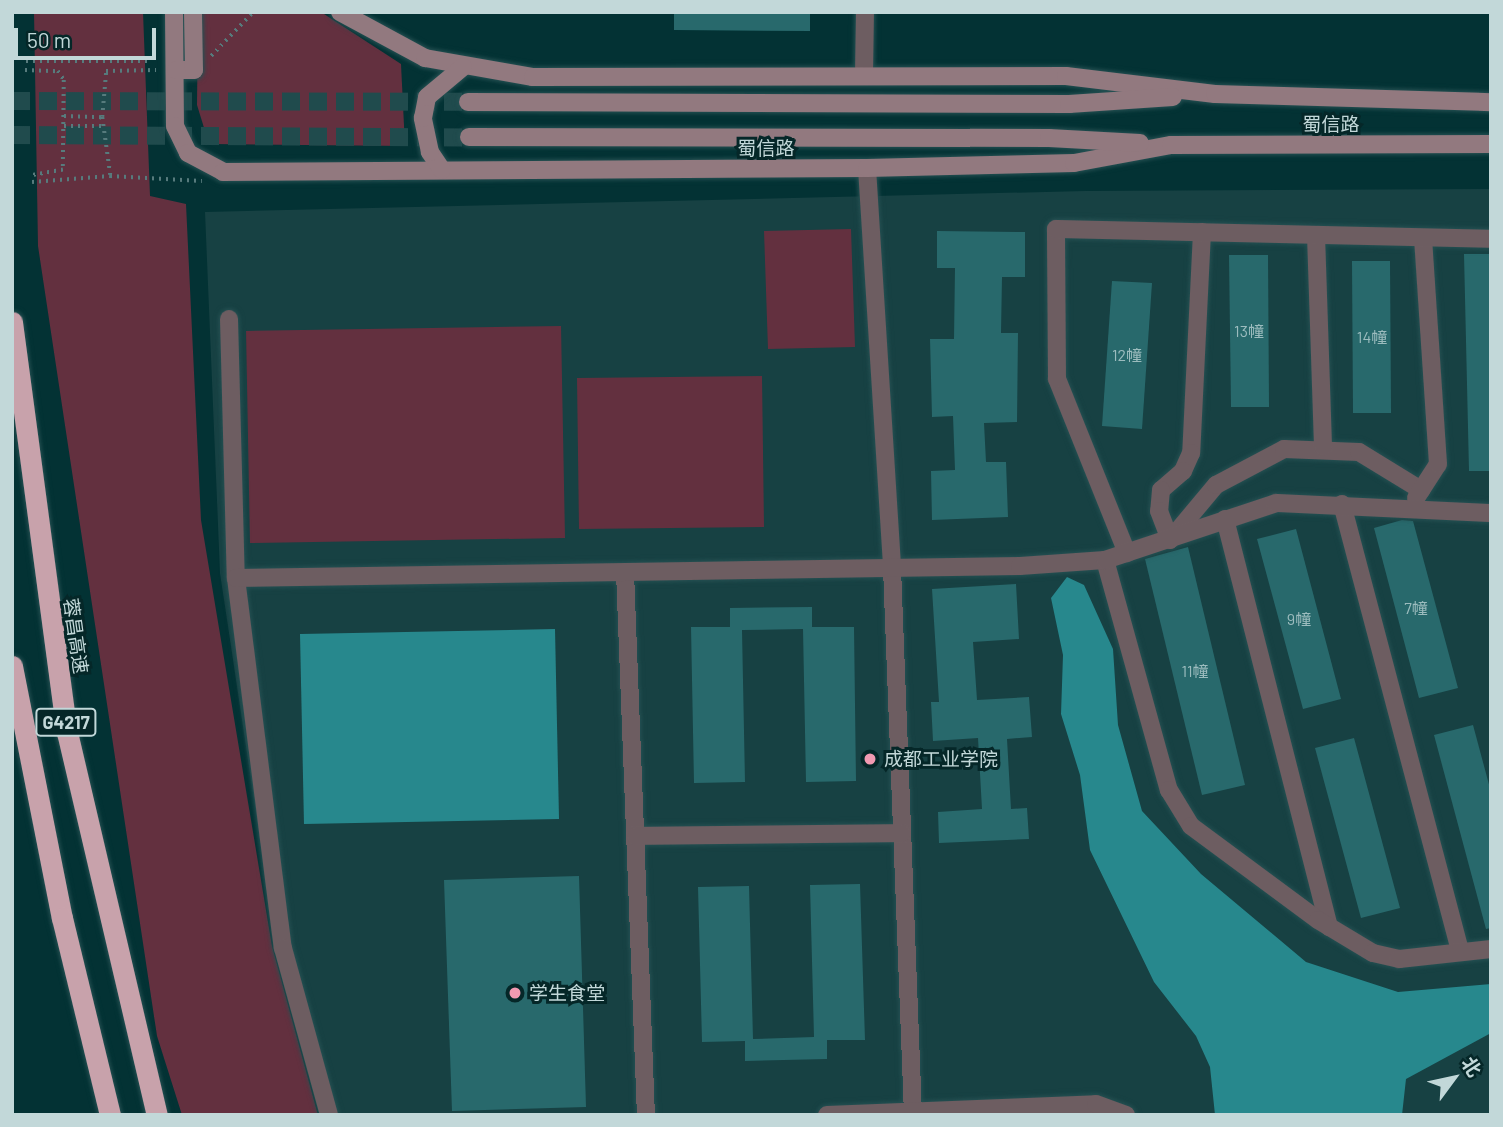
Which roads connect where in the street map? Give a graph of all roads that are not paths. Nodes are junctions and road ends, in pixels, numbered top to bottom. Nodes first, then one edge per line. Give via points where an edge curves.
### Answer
1 (174, 12) edge
2 (192, 12) edge
3 (340, 12) edge
4 (864, 12) edge
5 (463, 67) junction
6 (176, 70) junction
7 (864, 74) junction
8 (1215, 94) junction
9 (468, 102) tunnel mouth
10 (1491, 102) edge
11 (469, 137) tunnel mouth
12 (1491, 144) edge
13 (1171, 145) junction
14 (867, 168) junction
15 (443, 170) junction
16 (1202, 232) junction
17 (1316, 235) junction
18 (1423, 238) junction
19 (1491, 239) edge
20 (229, 319) dead end
21 (12, 322) edge
22 (1323, 447) junction
23 (1421, 490) junction
24 (1342, 504) junction
25 (1410, 507) junction
26 (1491, 513) edge
27 (1225, 519) junction
28 (1170, 540) junction
29 (1126, 553) junction
30 (1105, 560) junction
31 (892, 568) junction
32 (625, 572) junction
33 (236, 578) junction
34 (12, 666) edge
35 (902, 833) junction
36 (636, 836) junction
37 (1329, 927) junction
38 (1491, 949) edge
39 (1460, 952) junction
40 (913, 1113) edge
41 (110, 1115) edge
42 (157, 1115) edge
43 (329, 1115) edge
44 (646, 1115) edge
45 (827, 1115) edge
46 (1126, 1115) edge

1 - 6 main road
2 - 6 main road via 194,70
3 - 5 main road, 蜀信路 via 425,58
4 - 7 street
5 - 7 main road, 蜀信路 via 533,77
5 - 15 main road via 427,97 423,118 429,152
6 - 15 main road, 蜀信路 via 175,126 182,146 223,172
7 - 8 main road, 蜀信路 via 1066,76
8 - 9 main road via 1069,104
8 - 10 main road, 蜀信路
11 - 13 main road via 1049,138
12 - 13 main road, 蜀信路
13 - 14 main road, 蜀信路 via 1074,163
14 - 15 main road, 蜀信路
14 - 31 street
16 - 17 street
16 - 28 street via 1191,453 1183,471 1161,491 1159,511
16 - 29 street via 1056,229 1057,379
17 - 18 street
17 - 22 street
18 - 19 street
18 - 23 street via 1438,464
20 - 33 street
21 - 42 highway, 蓉昌高速 / G4217 via 67,732
22 - 23 street via 1359,452
22 - 28 street via 1284,449 1248,464 1216,485
23 - 25 street
24 - 25 street
24 - 27 street via 1276,503
24 - 39 street
25 - 26 street
27 - 28 street
27 - 37 street
28 - 29 street
29 - 30 street
30 - 31 street
30 - 37 street via 1170,790 1191,826
31 - 32 street
31 - 35 street
32 - 33 street
32 - 36 street
33 - 43 street via 283,948
34 - 41 highway, G4217 via 62,918
35 - 36 street
35 - 40 street
36 - 44 street
37 - 39 street via 1373,953 1399,959
38 - 39 street
40 - 45 street
40 - 46 street via 1096,1104

